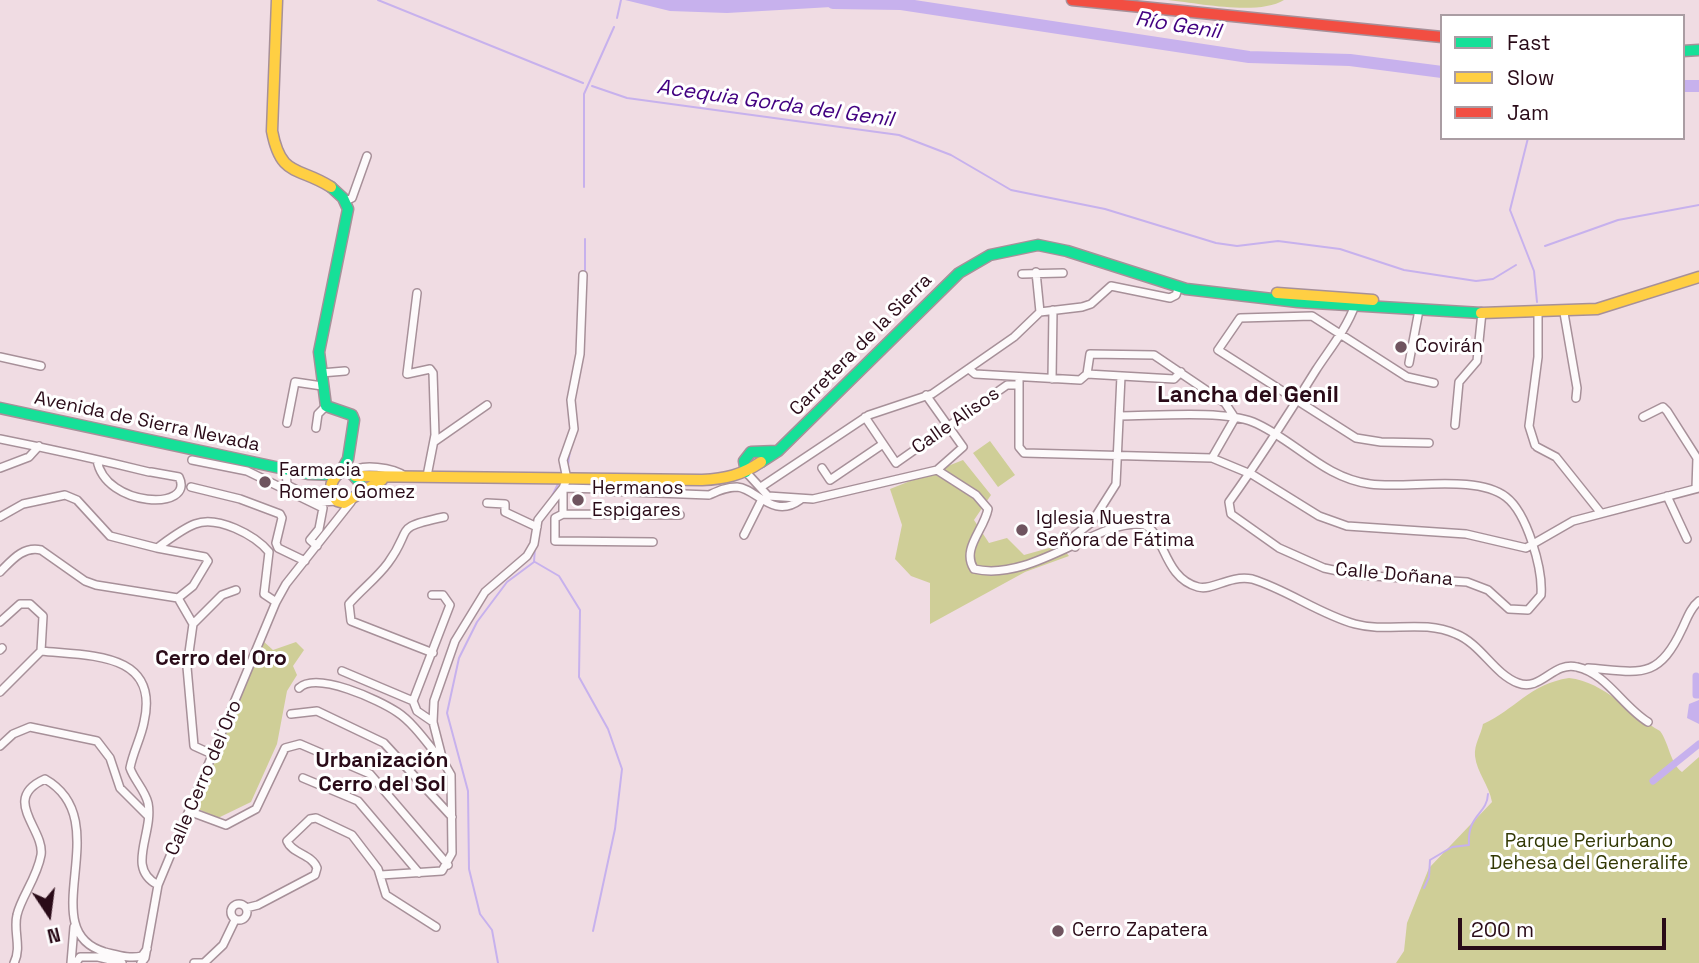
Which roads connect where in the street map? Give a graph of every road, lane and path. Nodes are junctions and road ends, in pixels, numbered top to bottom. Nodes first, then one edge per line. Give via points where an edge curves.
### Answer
1 (277, 0) edge
2 (1072, 0) edge
3 (1440, 37) edge
4 (368, 156) dead end
5 (345, 201) junction
6 (1036, 272) junction
7 (1063, 273) dead end
8 (1022, 274) dead end
9 (583, 275) dead end
10 (1699, 277) edge
11 (1179, 286) junction
12 (417, 293) dead end
13 (1318, 296) junction
14 (1389, 301) junction
15 (1355, 306) junction
16 (1053, 310) junction
17 (1419, 310) junction
18 (1040, 312) junction
19 (1511, 312) junction
20 (1482, 313) junction
21 (1564, 313) junction
22 (1538, 314) junction
23 (1339, 334) junction
24 (0, 357) edge
25 (41, 366) dead end
26 (969, 369) junction
27 (1408, 370) junction
28 (345, 371) dead end
29 (1181, 372) junction
30 (321, 373) junction
31 (1087, 374) junction
32 (1121, 376) junction
33 (1052, 379) junction
34 (1018, 381) junction
35 (1434, 383) dead end
36 (322, 386) junction
37 (926, 396) junction
38 (1576, 398) dead end
39 (1297, 400) junction
40 (486, 405) dead end
41 (326, 406) junction
42 (0, 408) edge
43 (1120, 416) junction
44 (1643, 417) dead end
45 (865, 418) junction
46 (1235, 418) junction
47 (287, 423) dead end
48 (1455, 425) dead end
49 (948, 426) junction
50 (316, 428) dead end
51 (1274, 434) junction
52 (0, 439) edge
53 (433, 442) junction
54 (1429, 443) dead end
55 (883, 444) junction
56 (38, 446) junction
57 (1118, 455) junction
58 (1212, 457) junction
59 (97, 460) junction
60 (192, 460) dead end
61 (0, 468) edge
62 (822, 468) dead end
63 (286, 469) junction
64 (937, 470) junction
65 (747, 472) junction
66 (308, 474) junction
67 (346, 474) junction
68 (1249, 474) junction
69 (405, 476) junction
70 (427, 476) junction
71 (389, 477) junction
72 (565, 484) junction
73 (761, 487) junction
74 (191, 488) dead end
75 (1698, 488) edge
76 (330, 491) junction
77 (360, 491) junction
78 (1667, 496) junction
79 (800, 499) junction
80 (338, 501) junction
81 (761, 501) junction
82 (351, 502) junction
83 (487, 503) dead end
84 (1600, 512) junction
85 (563, 514) junction
86 (680, 515) dead end
87 (0, 517) edge
88 (444, 517) dead end
89 (335, 522) junction
90 (537, 527) junction
91 (744, 535) dead end
92 (1687, 539) dead end
93 (653, 542) dead end
94 (317, 546) junction
95 (1532, 546) junction
96 (1075, 547) junction
97 (157, 548) junction
98 (304, 561) junction
99 (0, 572) edge
100 (236, 590) dead end
101 (432, 595) dead end
102 (178, 598) junction
103 (1699, 601) edge
104 (276, 602) junction
105 (0, 622) edge
106 (193, 624) junction
107 (41, 650) junction
108 (433, 653) junction
109 (1586, 670) junction
110 (341, 671) dead end
111 (299, 688) dead end
112 (0, 692) edge
113 (413, 701) junction
114 (291, 713) dead end
115 (433, 722) junction
116 (1648, 722) dead end
117 (0, 746) edge
118 (214, 755) junction
119 (443, 761) junction
120 (303, 778) dead end
121 (191, 812) junction
122 (148, 816) junction
123 (452, 817) junction
124 (448, 865) junction
125 (419, 873) junction
126 (381, 875) junction
127 (158, 885) junction
128 (246, 908) junction
129 (235, 920) junction
130 (74, 923) junction
131 (436, 927) dead end
132 (87, 942) junction
133 (147, 949) junction
134 (74, 958) edge
135 (14, 963) edge
136 (122, 963) edge
137 (141, 963) edge
138 (194, 963) edge
139 (203, 963) edge

1 - 5 street via 272,131 279,159 321,181
2 - 3 street
4 - 5 street via 352,198
5 - 30 street via 348,218 319,352
6 - 7 street
6 - 8 street
6 - 18 street
9 - 72 street via 580,354 571,400 574,429 563,460
10 - 21 street, Carretera de la Sierra via 1612,305
11 - 13 street, Carretera de la Sierra
11 - 15 street, Carretera de la Sierra
11 - 16 street via 1170,298 1111,286 1091,304
11 - 65 street, Carretera de la Sierra via 1050,247 1023,246 990,255 936,292 778,451
12 - 53 street via 407,374 430,369 433,373
13 - 14 street, Carretera de la Sierra
13 - 15 street
14 - 15 street
14 - 19 street, Carretera de la Sierra
15 - 17 street, Carretera de la Sierra
15 - 23 street, Calle Doñana
16 - 18 street
16 - 33 street
17 - 20 street, Carretera de la Sierra
17 - 27 street
18 - 26 street
19 - 20 street, Carretera de la Sierra
19 - 22 street, Carretera de la Sierra
20 - 48 street via 1477,361 1459,382
21 - 22 street, Carretera de la Sierra
21 - 38 street
22 - 84 street via 1529,426 1536,446 1556,457
23 - 27 street
23 - 39 street, Calle Doñana
23 - 39 street via 1312,316 1240,318 1217,350
24 - 25 street
26 - 34 street
26 - 37 street
27 - 35 street
28 - 30 street
29 - 31 street via 1154,355 1090,354
29 - 32 street via 1174,379
29 - 46 street via 1225,403
30 - 36 street
31 - 32 street
31 - 33 street via 1080,380
32 - 43 street
33 - 34 street
34 - 49 street, Calle Alisos
34 - 57 street via 1020,451
36 - 41 street
36 - 47 street via 295,382
37 - 45 street
37 - 49 street
39 - 51 street, Calle Doñana
39 - 54 street via 1356,438
40 - 53 street
41 - 50 street via 318,414
41 - 67 street via 352,415 354,420
42 - 63 street, Avenida de Sierra Nevada
43 - 46 street
43 - 57 street
44 - 75 street via 1662,407 1668,411 1698,458
45 - 55 street
45 - 73 street
46 - 51 street
46 - 58 street
49 - 55 street, Calle Alisos via 896,463
49 - 64 street via 963,447
51 - 68 street, Calle Doñana
51 - 95 street via 1329,470 1356,481 1478,486 1497,491 1520,513
52 - 56 street
53 - 70 street
55 - 62 street via 830,481
56 - 59 street
56 - 61 street via 29,457
57 - 58 street
57 - 96 street via 1116,484 1092,522 1074,536
58 - 68 street
59 - 59 street via 106,477 127,496 156,502 177,495 180,489 178,477
60 - 94 street via 247,471 323,508 319,529 310,540
63 - 66 street, Avenida de Sierra Nevada
63 - 80 street via 288,485 321,502
64 - 79 street
64 - 96 street via 976,495 988,509 971,546 969,562 974,569 993,574
65 - 72 street, Carretera de la Sierra via 713,480
65 - 73 street
66 - 67 street, Avenida de Sierra Nevada
66 - 76 street, Avenida de Sierra Nevada
67 - 69 street, Avenida de Sierra Nevada via 359,468 397,470
67 - 71 street, Avenida de Sierra Nevada
67 - 76 street
67 - 77 street
68 - 95 street via 1319,516 1347,526 1466,534 1522,548
68 - 95 street, Calle Doñana via 1229,502 1231,514 1294,556 1324,568 1357,575 1467,582 1488,590 1509,609 1522,612 1534,606 1541,595
69 - 70 street, Avenida de Sierra Nevada
69 - 71 street, Avenida de Sierra Nevada
70 - 72 street, Avenida de Sierra Nevada
71 - 77 street, Avenida de Sierra Nevada
72 - 81 street via 709,495 740,487
72 - 85 street
72 - 90 street
73 - 79 street via 776,499
74 - 98 street via 280,514 278,548
75 - 78 street
76 - 80 street, Avenida de Sierra Nevada
77 - 82 street
78 - 84 street
78 - 92 street
79 - 81 street via 786,506
80 - 82 street
80 - 89 street, Calle Cerro del Oro
81 - 91 street
82 - 89 street, Calle Cerro del Oro
83 - 90 street via 505,504 505,512
84 - 95 street via 1549,532
85 - 86 street
85 - 93 street via 555,518 555,541
87 - 97 street via 23,504 65,495 77,500 110,536
88 - 108 street via 407,528 389,562 349,604 351,621
89 - 94 street, Calle Cerro del Oro
90 - 115 street via 527,556 485,592 455,641 434,701
94 - 98 street, Calle Cerro del Oro
96 - 109 street via 1121,526 1145,524 1154,531 1171,566 1198,587 1233,578 1252,579 1358,625 1422,625 1446,630 1468,640 1522,685 1536,683 1558,668
97 - 102 street via 208,561
97 - 104 street via 194,524 206,522 246,534 269,552 264,594
98 - 104 street, Calle Cerro del Oro
99 - 102 street via 33,548 96,585
100 - 106 street via 222,595
101 - 108 street via 443,595 450,605
102 - 106 street
103 - 109 street via 1673,650 1654,667 1638,673
104 - 118 street, Calle Cerro del Oro
105 - 107 street via 20,604 30,604 43,616
106 - 118 street via 187,667 190,735 194,747
107 - 112 street
107 - 122 street via 110,661 131,667 141,677 146,708 130,768 148,803
108 - 113 street
109 - 116 street
110 - 113 street
111 - 119 street via 330,682 398,712
113 - 115 street via 417,711
114 - 123 street via 317,711 384,743
115 - 119 street
117 - 122 street via 30,727 97,741 110,758 120,788
118 - 121 street, Calle Cerro del Oro
119 - 123 street via 451,775
120 - 125 street via 358,801
121 - 124 street via 226,825 256,809 285,748 300,744 370,775
121 - 127 street, Calle Cerro del Oro
122 - 127 street via 141,868 145,878
123 - 124 street
124 - 125 street via 442,871
125 - 126 street
126 - 128 street via 349,832 313,818 287,843 314,862 314,875
126 - 131 street via 388,897
127 - 133 street, Calle Cerro del Oro
128 - 129 street via 245,918
128 - 129 street via 232,907
129 - 139 street via 226,941
130 - 132 street
130 - 134 street
130 - 135 street via 78,823 66,797 44,779 26,793 23,809 41,838 41,854 17,915
132 - 133 street via 124,957 142,956
132 - 134 street via 77,945
133 - 137 street, Calle Cerro del Oro
134 - 136 street
138 - 139 street

